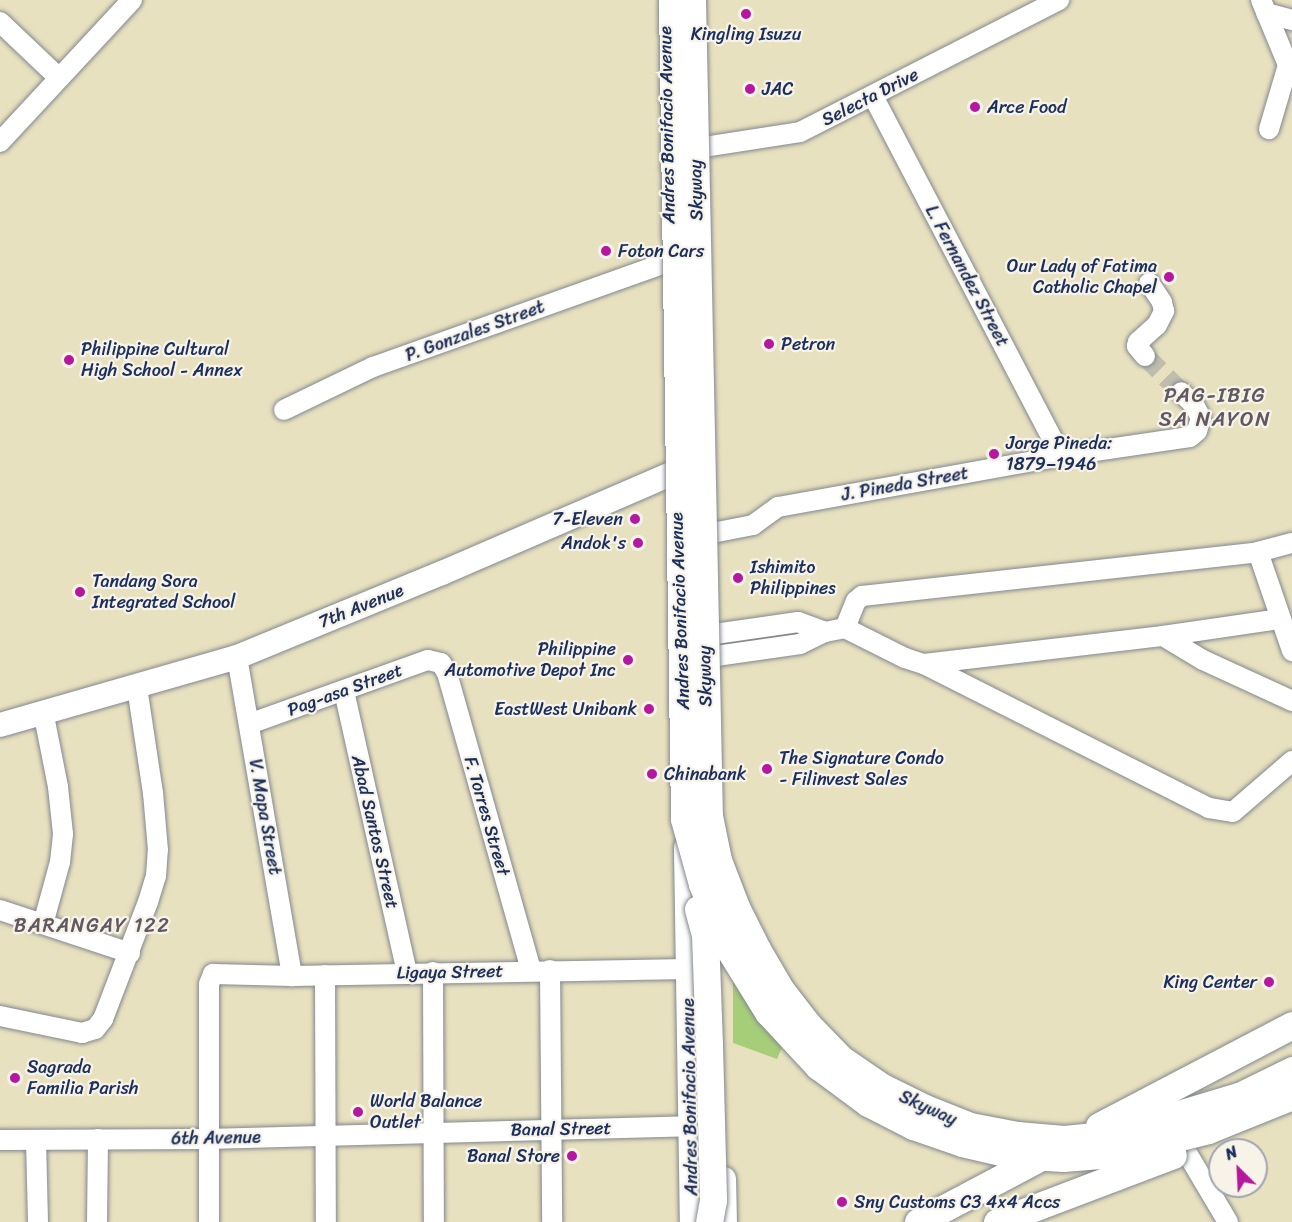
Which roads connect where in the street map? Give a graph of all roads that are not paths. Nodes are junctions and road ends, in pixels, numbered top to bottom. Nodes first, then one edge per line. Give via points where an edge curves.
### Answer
1 (132, 0) edge
2 (665, 0) edge
3 (672, 0) edge
4 (692, 0) edge
5 (700, 0) edge
6 (1059, 0) edge
7 (1263, 6) edge
8 (1292, 20) edge
9 (0, 22) edge
10 (59, 78) junction
11 (873, 96) junction
12 (1269, 129) dead end
13 (0, 142) edge
14 (704, 148) junction
15 (667, 152) junction
16 (670, 261) junction
17 (1149, 283) dead end
18 (1145, 356) dead end
19 (1181, 392) tunnel mouth
20 (284, 410) dead end
21 (711, 456) junction
22 (1061, 456) junction
23 (677, 471) junction
24 (712, 533) junction
25 (1292, 543) edge
26 (1258, 552) junction
27 (1279, 619) junction
28 (845, 628) junction
29 (1163, 636) junction
30 (716, 645) junction
31 (1292, 651) edge
32 (237, 657) junction
33 (441, 663) joint
34 (924, 664) junction
35 (137, 687) junction
36 (344, 691) junction
37 (1292, 701) edge
38 (43, 711) junction
39 (249, 724) junction
40 (0, 725) edge
41 (1292, 761) edge
42 (684, 819) junction
43 (0, 910) edge
44 (43, 924) junction
45 (718, 938) junction
46 (130, 953) junction
47 (689, 969) junction
48 (540, 970) junction
49 (433, 972) junction
50 (407, 973) junction
51 (325, 975) junction
52 (292, 976) junction
53 (0, 1016) edge
54 (1292, 1025) edge
55 (1292, 1032) edge
56 (1292, 1062) edge
57 (1292, 1070) edge
58 (1292, 1097) edge
59 (1292, 1107) edge
60 (690, 1126) junction
61 (552, 1129) junction
62 (432, 1131) junction
63 (324, 1135) junction
64 (98, 1139) junction
65 (207, 1139) junction
66 (0, 1140) edge
67 (36, 1140) junction
68 (1180, 1143) junction
69 (1082, 1146) junction
70 (1032, 1219) edge
71 (38, 1222) edge
72 (97, 1222) edge
73 (209, 1222) edge
74 (326, 1222) edge
75 (434, 1222) edge
76 (552, 1222) edge
77 (692, 1222) edge
78 (709, 1222) edge
79 (725, 1222) edge
80 (918, 1222) edge
81 (939, 1222) edge
82 (998, 1222) edge
83 (1228, 1222) edge

1 - 10 street
2 - 15 main road, Andres Bonifacio Avenue
3 - 42 highway, Skyway, bridge
4 - 57 highway, Skyway, bridge via 709,816 718,860 757,949 808,1026 841,1059 882,1087 970,1126 1064,1139 1112,1134 1239,1096
5 - 14 main road, Andres Bonifacio Avenue
6 - 11 street, Selecta Drive
7 - 8 street
7 - 12 street via 1288,69
9 - 10 street
10 - 13 street
11 - 14 street, Selecta Drive via 791,135
11 - 22 street, L. Fernandez Street
14 - 15 street, Selecta Drive
14 - 21 main road, Andres Bonifacio Avenue
15 - 16 main road, Andres Bonifacio Avenue
16 - 20 street, P. Gonzales Street via 373,367
16 - 23 main road, Andres Bonifacio Avenue
17 - 18 street via 1164,311 1157,325 1138,342
19 - 22 street, J. Pineda Street via 1200,414 1201,423 1194,435
21 - 23 main road, 7th Avenue
21 - 24 main road, Andres Bonifacio Avenue
22 - 24 street, J. Pineda Street via 778,507 753,525
23 - 32 main road, 7th Avenue
23 - 47 main road, Andres Bonifacio Avenue
24 - 30 main road, Andres Bonifacio Avenue
25 - 26 street
26 - 27 street
26 - 28 street via 862,596
27 - 29 street
27 - 31 street
28 - 30 street via 800,644
28 - 34 street
29 - 34 street
29 - 37 street via 1203,660
30 - 45 main road, Andres Bonifacio Avenue
32 - 35 main road, 7th Avenue
32 - 39 street, V. Mapa Street
33 - 36 street, Pag-asa Street via 428,660
33 - 48 street, F. Torres Street
34 - 41 street via 1209,808 1233,812
35 - 38 main road, 7th Avenue
35 - 46 street via 159,850 156,876
36 - 39 street, Pag-asa Street
36 - 50 street, Abad Santos Street
38 - 40 main road, 7th Avenue
38 - 44 street via 63,834 60,862
39 - 52 street, V. Mapa Street
42 - 58 highway, Skyway, bridge via 712,916 768,1012 842,1086 913,1126 1013,1155 1063,1158 1161,1144
42 - 78 highway, bridge via 689,875 705,935 713,1200
43 - 44 street
44 - 46 street
45 - 69 main road via 740,959 806,1047 850,1085 947,1133 1022,1151
45 - 79 main road, Andres Bonifacio Avenue
46 - 53 street via 104,1019 95,1029 82,1033
47 - 48 street, Ligaya Street
47 - 60 main road, Andres Bonifacio Avenue
48 - 49 street, Ligaya Street
48 - 61 street, F. Torres Street
49 - 50 street, Ligaya Street
49 - 62 street
50 - 51 street, Ligaya Street
51 - 52 street, Ligaya Street
51 - 63 street
52 - 65 street, Ligaya Street via 213,974 209,984
54 - 80 highway, bridge
55 - 69 main road via 1145,1098
56 - 69 main road via 1237,1089 1137,1122
58 - 68 main road via 1249,1121
59 - 82 highway, bridge via 1252,1130 1166,1157
60 - 61 street, Banal Street
60 - 77 main road, Andres Bonifacio Avenue
61 - 62 street, Banal Street
61 - 76 street, F. Torres Street
62 - 63 street, 6th Avenue
62 - 75 street
63 - 65 street, 6th Avenue
63 - 74 street
64 - 65 street, 6th Avenue
64 - 67 street, 6th Avenue
64 - 72 street
65 - 73 street
66 - 67 street, 6th Avenue
67 - 71 street
68 - 70 main road via 1144,1156
68 - 83 street
69 - 81 main road

